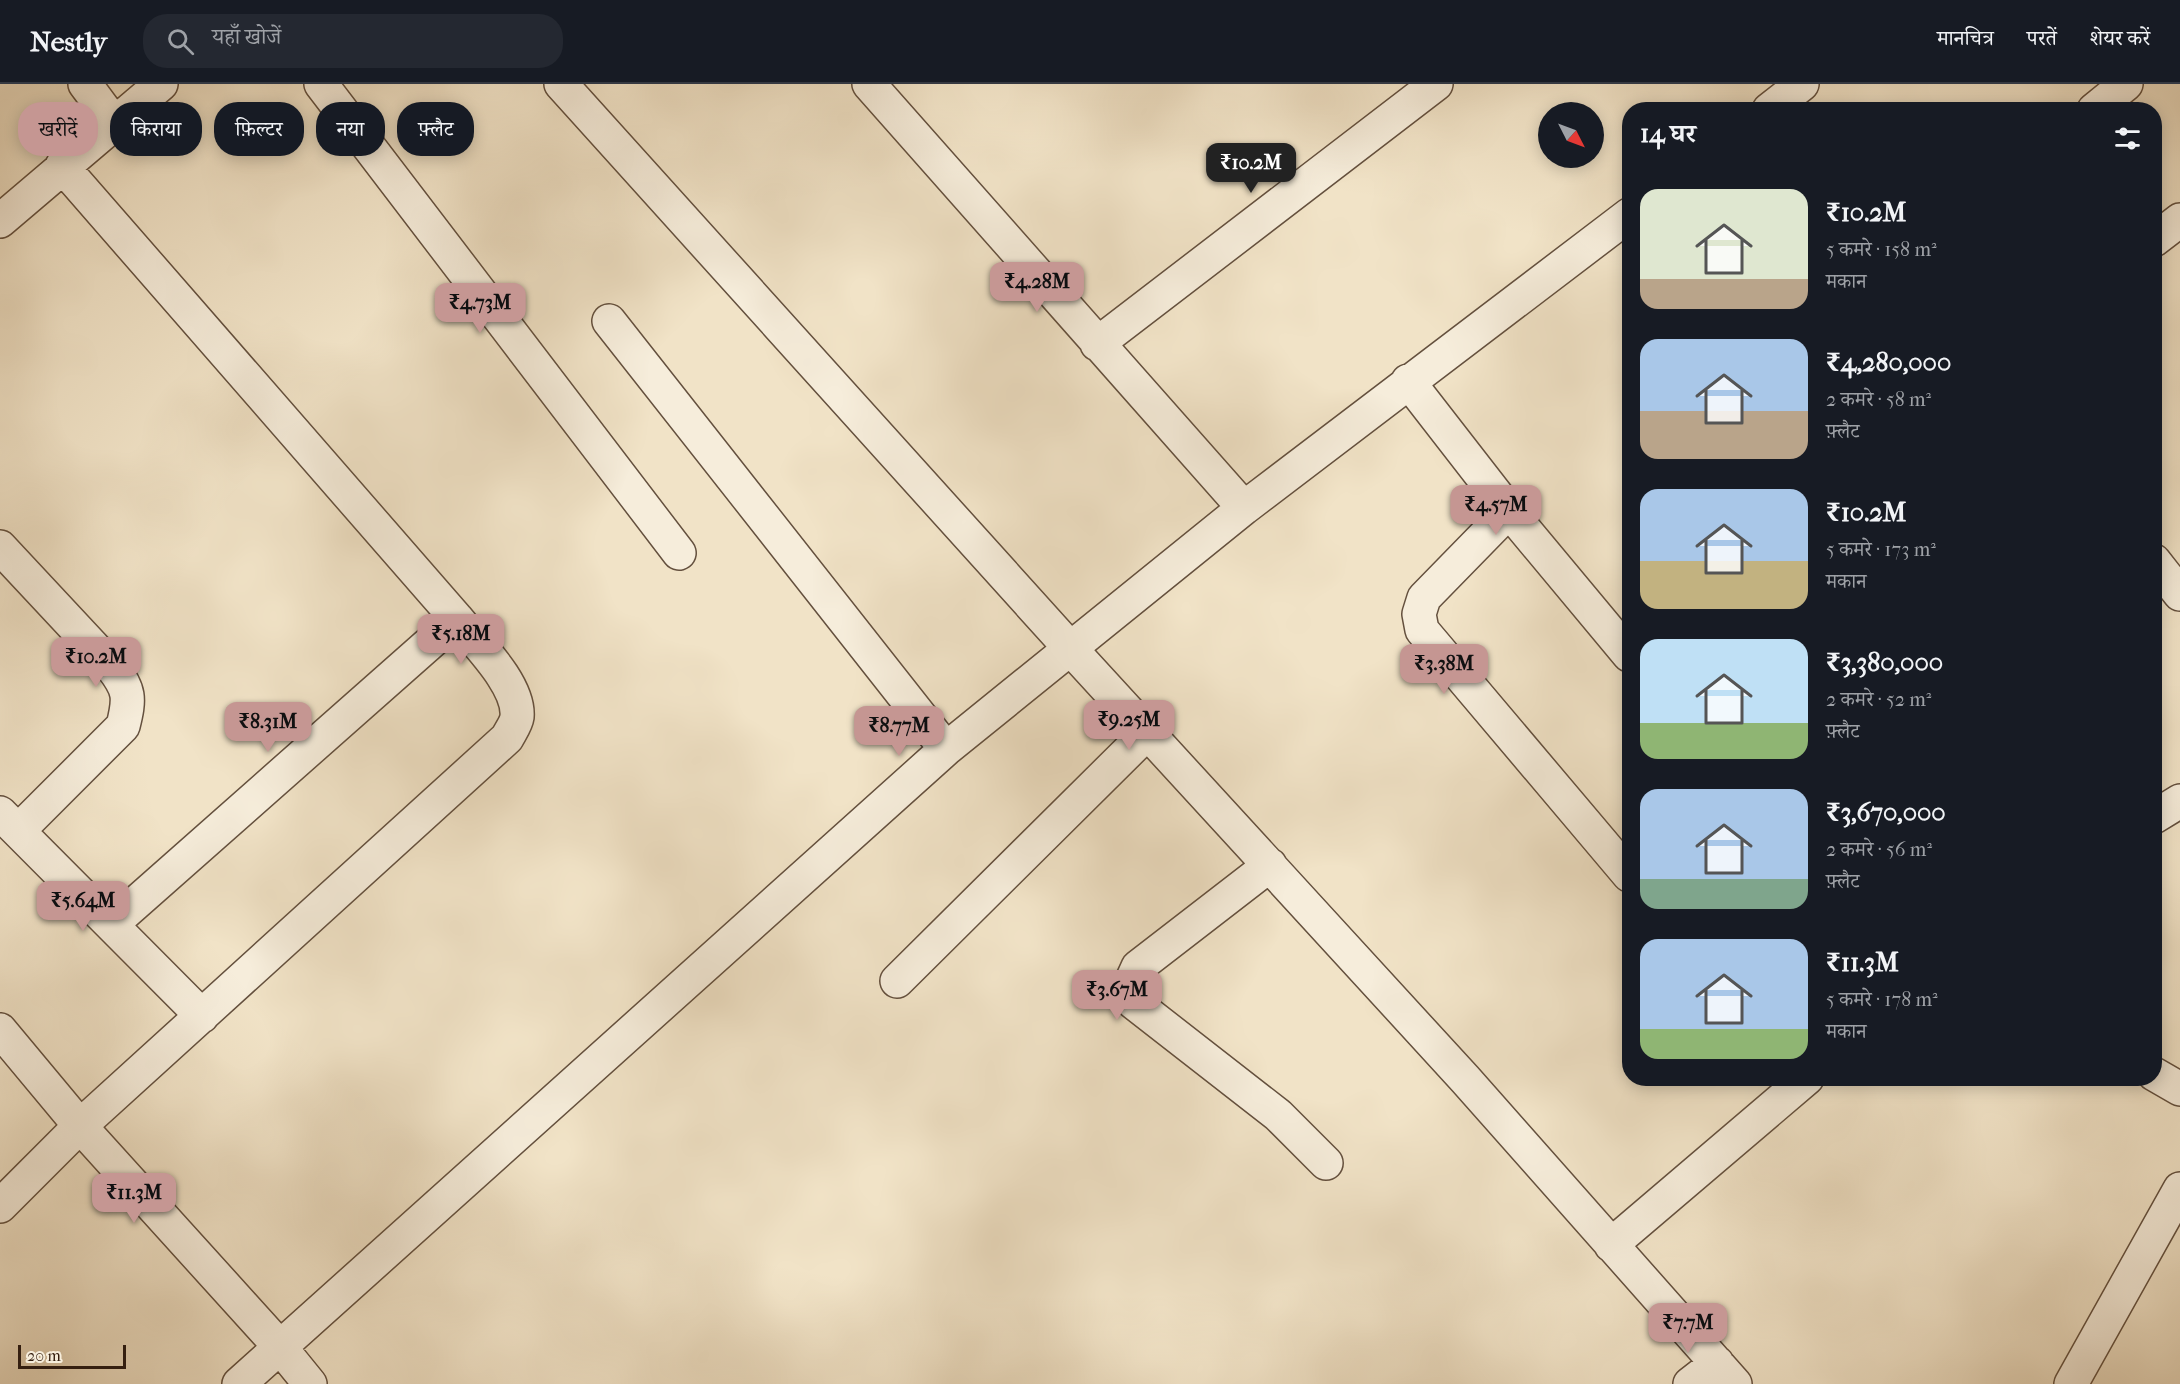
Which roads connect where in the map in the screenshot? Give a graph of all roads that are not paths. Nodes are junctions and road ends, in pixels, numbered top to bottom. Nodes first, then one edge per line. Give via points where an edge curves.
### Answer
1 (85, 84) edge
2 (161, 84) edge
3 (321, 84) edge
4 (561, 84) edge
5 (1436, 84) edge
6 (2126, 84) edge
7 (885, 89) edge
8 (139, 102) edge
9 (2104, 102) edge
10 (110, 118) edge
11 (110, 126) edge
12 (62, 166) junction
13 (0, 220) edge
14 (1622, 220) edge
15 (2180, 220) edge
16 (2162, 234) edge
17 (609, 321) dead end
18 (1097, 344) junction
19 (1408, 381) junction
20 (1244, 508) junction
21 (1509, 511) junction
22 (0, 547) edge
23 (680, 554) dead end
24 (2162, 571) edge
25 (2180, 594) edge
26 (457, 619) junction
27 (1069, 647) junction
28 (1622, 647) edge
29 (1147, 732) junction
30 (946, 749) junction
31 (2180, 801) edge
32 (2162, 812) edge
33 (9, 822) edge
34 (1270, 865) junction
35 (1622, 867) edge
36 (112, 924) junction
37 (897, 981) dead end
38 (202, 1016) junction
39 (0, 1030) edge
40 (2162, 1079) edge
41 (1797, 1086) edge
42 (2180, 1089) edge
43 (80, 1126) junction
44 (1326, 1164) dead end
45 (2180, 1189) edge
46 (0, 1206) edge
47 (1611, 1245) junction
48 (280, 1347) junction
49 (1726, 1374) edge
50 (239, 1384) edge
51 (310, 1384) edge
52 (1690, 1384) edge
53 (2070, 1384) edge

1 - 10 street
2 - 8 street
3 - 23 street
4 - 27 street
5 - 18 street
6 - 9 street
7 - 18 street
11 - 12 street
12 - 13 street
12 - 26 street
14 - 19 street
15 - 16 street
17 - 30 street
18 - 20 street
19 - 20 street
19 - 21 street
20 - 27 street
21 - 28 street
21 - 35 street via 1424,598 1419,614 1422,630
22 - 33 street via 112,667 126,685 128,704 123,726
24 - 25 street
26 - 36 street
26 - 38 street via 503,676 513,696 517,718 507,738
27 - 29 street
27 - 30 street
29 - 34 street
29 - 37 street
30 - 48 street
31 - 32 street
33 - 36 street
34 - 44 street via 1138,967 1128,989 1133,1002 1278,1115
34 - 47 street
36 - 38 street
38 - 43 street
39 - 43 street
40 - 42 street
41 - 47 street
43 - 46 street
43 - 48 street
45 - 53 street
47 - 49 street
48 - 50 street
48 - 51 street
49 - 52 street

